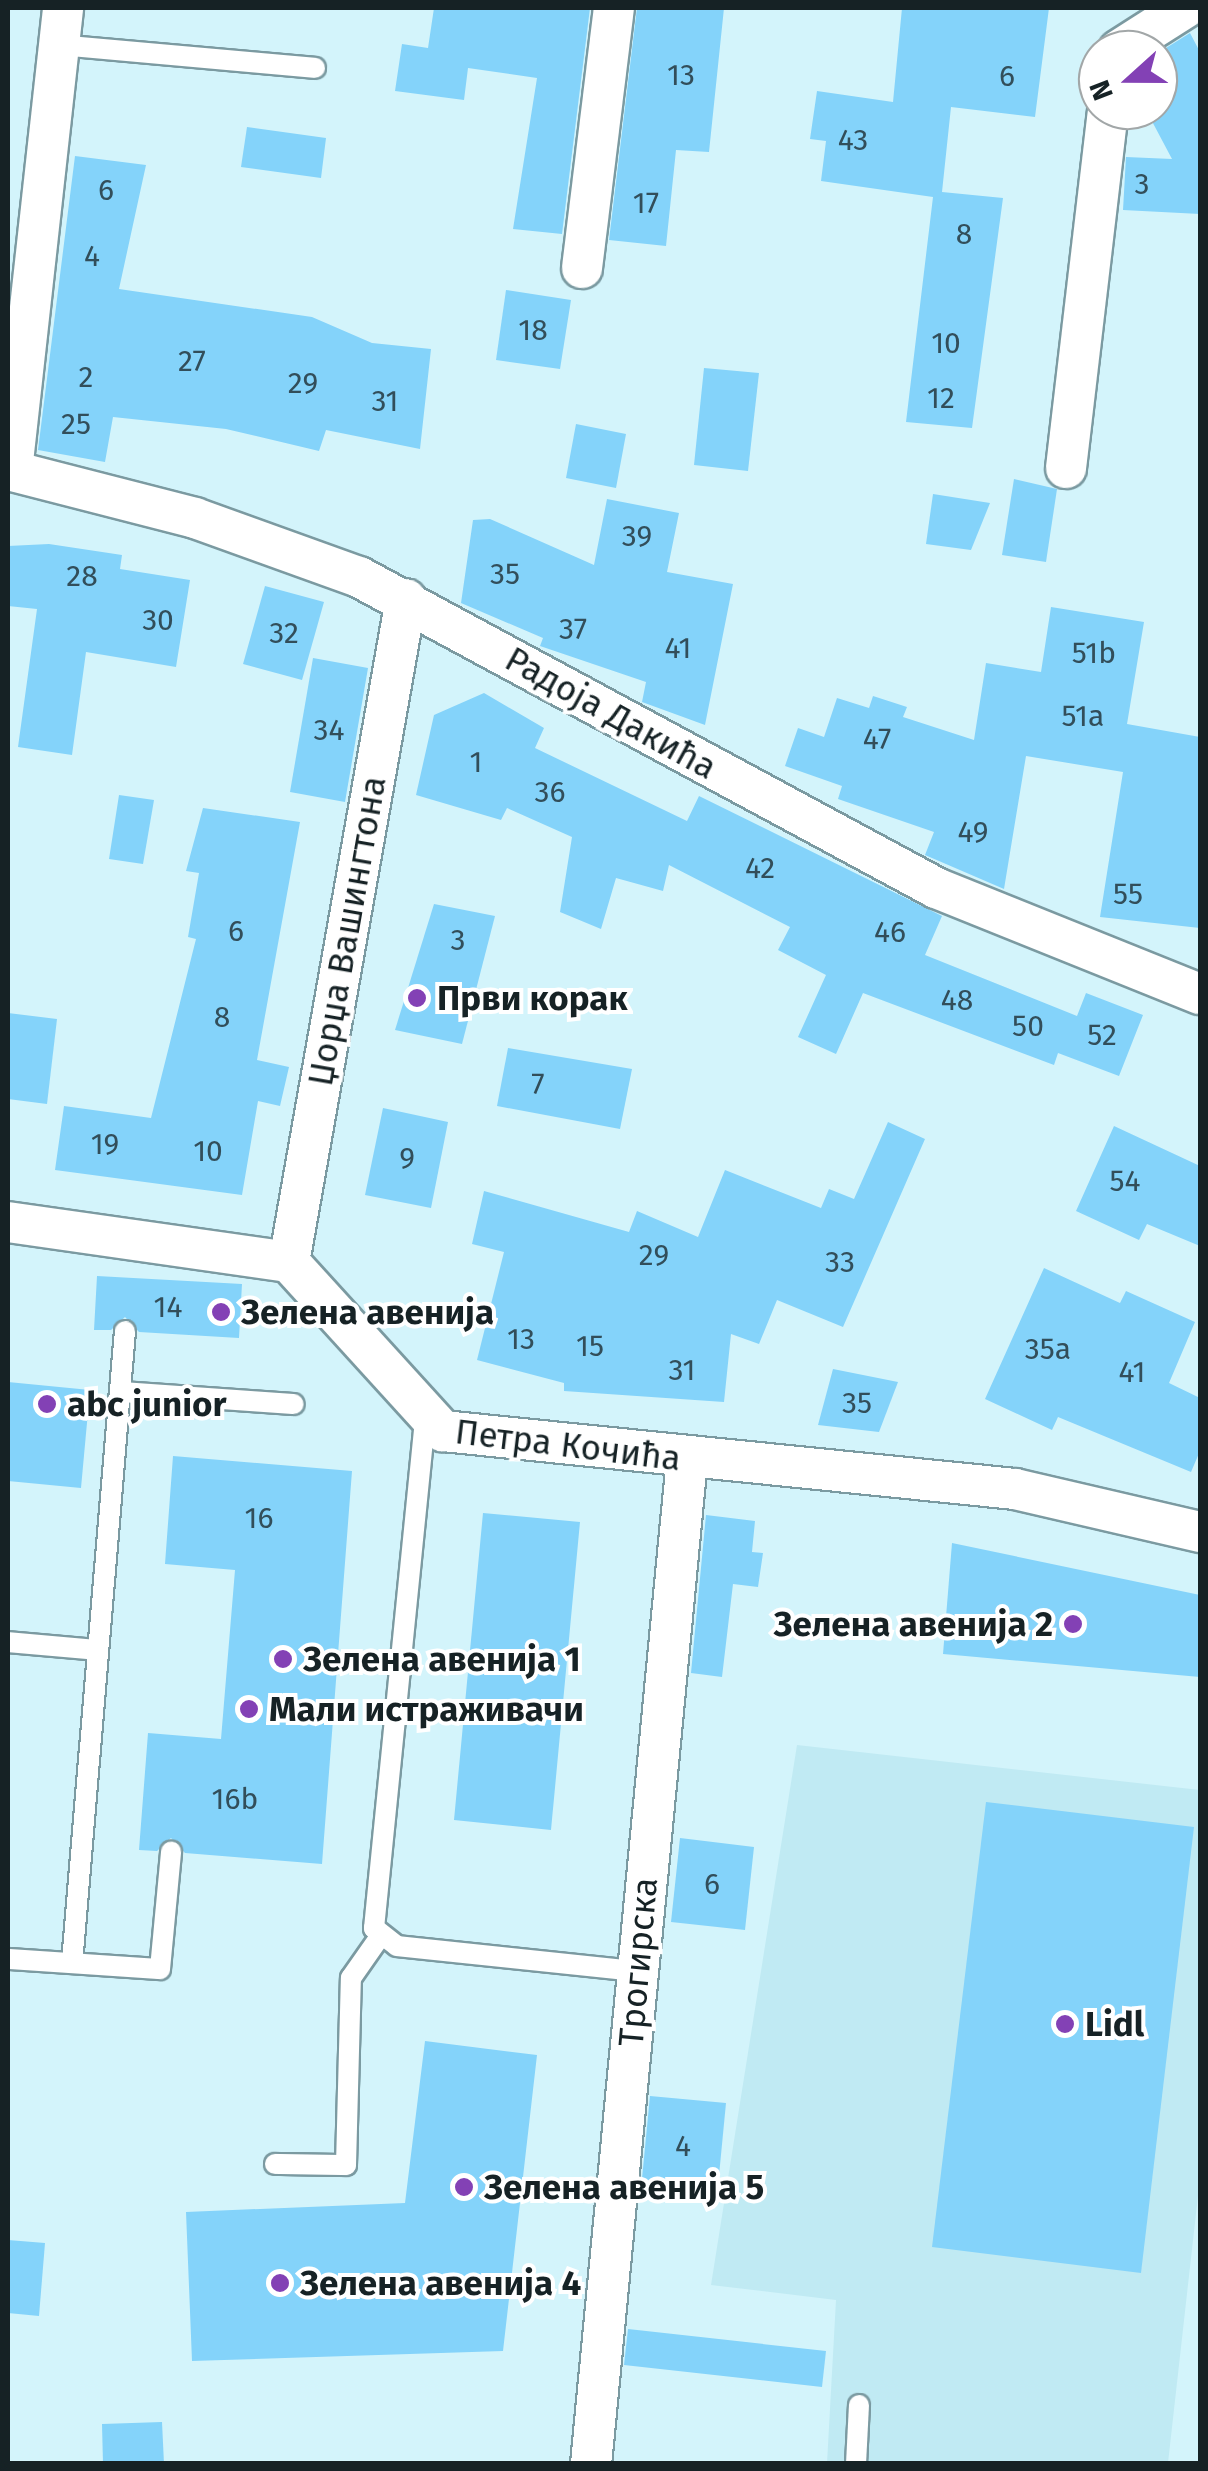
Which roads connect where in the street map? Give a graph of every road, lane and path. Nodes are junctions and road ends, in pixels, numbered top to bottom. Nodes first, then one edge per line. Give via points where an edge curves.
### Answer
1 (614, 8) edge
2 (1185, 8) edge
3 (61, 26) edge
4 (1150, 30) edge
5 (315, 68) dead end
6 (1106, 130) edge
7 (582, 268) dead end
8 (1066, 468) dead end
9 (10, 470) edge
10 (406, 599) junction
11 (1200, 994) edge
12 (8, 1222) edge
13 (289, 1262) junction
14 (125, 1331) dead end
15 (121, 1392) junction
16 (294, 1404) dead end
17 (425, 1420) junction
18 (686, 1460) junction
19 (1200, 1532) edge
20 (8, 1642) edge
21 (98, 1650) junction
22 (171, 1852) dead end
23 (379, 1938) junction
24 (8, 1959) edge
25 (72, 1964) junction
26 (636, 1971) junction
27 (275, 2164) dead end
28 (859, 2405) dead end
29 (591, 2464) edge
30 (856, 2464) edge

1 - 7 street
2 - 4 street
3 - 5 lane
3 - 9 street
6 - 8 street
9 - 10 street, Радоја Дакића via 195,518
10 - 11 street, Радоја Дакића via 936,888
10 - 13 street, Џорџа Вашингтона
12 - 13 street
13 - 17 street, Петра Кочића
14 - 15 lane
15 - 16 lane
15 - 21 lane
17 - 18 street, Петра Кочића via 462,1436
17 - 23 lane via 370,1918
18 - 19 street, Петра Кочића via 1015,1489
18 - 26 street, Трогирска
20 - 21 lane
21 - 25 lane
22 - 25 lane via 160,1969
23 - 26 lane
23 - 27 lane via 351,1978 346,2164
24 - 25 lane
26 - 29 street, Трогирска
28 - 30 lane

